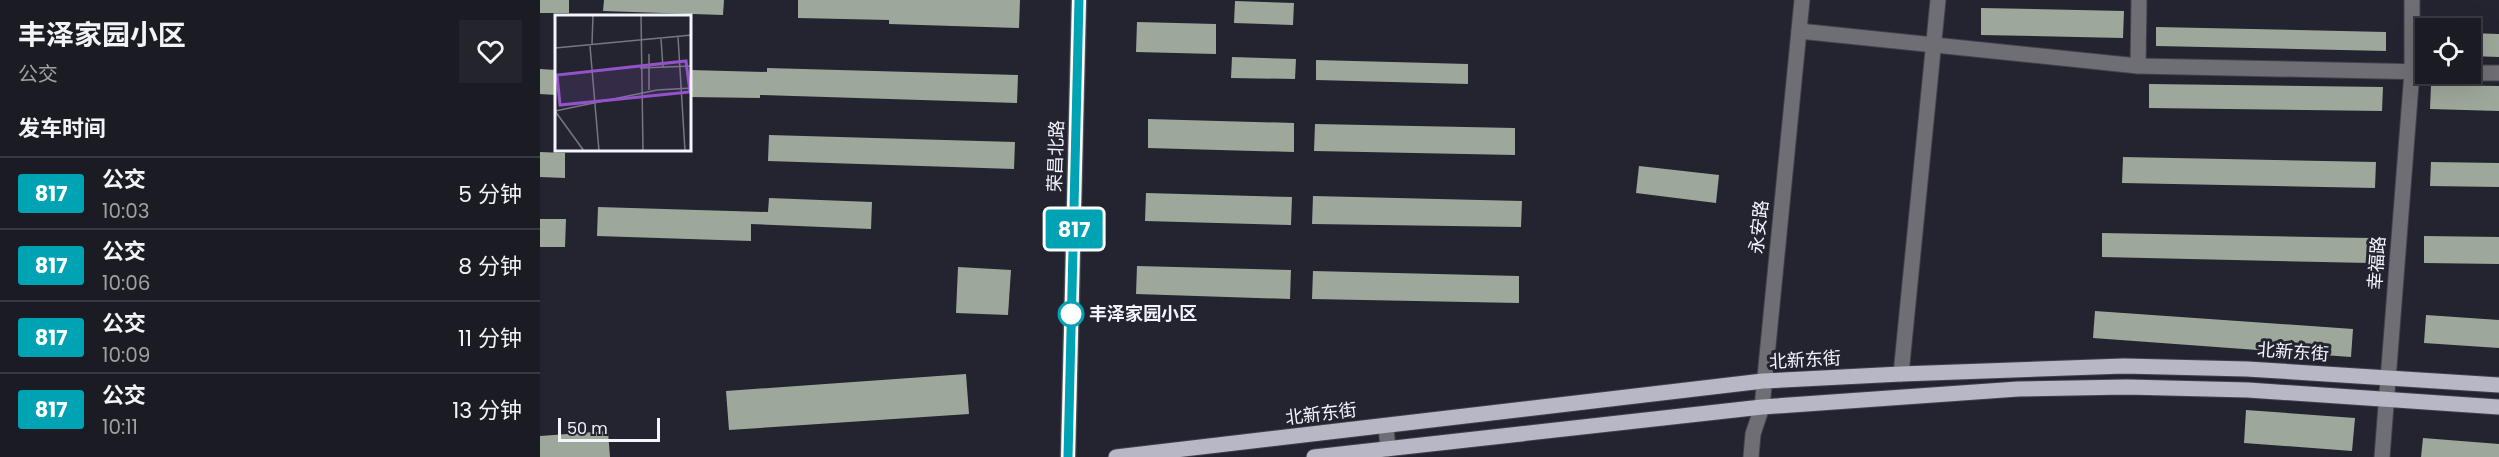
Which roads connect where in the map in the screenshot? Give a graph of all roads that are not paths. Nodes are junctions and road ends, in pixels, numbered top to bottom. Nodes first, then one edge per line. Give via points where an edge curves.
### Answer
1 (1079, 0) edge
2 (1802, 0) edge
3 (1938, 0) edge
4 (2139, 0) edge
5 (2412, 0) edge
6 (1799, 31) junction
7 (2415, 31) edge
8 (1933, 46) junction
9 (2138, 66) junction
10 (2415, 72) edge
11 (2481, 73) edge
12 (2499, 73) edge
13 (2418, 84) edge
14 (1901, 374) junction
15 (2388, 378) junction
16 (1763, 381) junction
17 (2499, 385) edge
18 (2386, 399) junction
19 (1762, 407) junction
20 (2499, 407) edge
21 (1386, 426) junction
22 (1388, 449) junction
23 (1068, 457) edge
24 (1116, 457) edge
25 (1314, 457) edge
26 (1751, 457) edge
27 (2382, 457) edge

1 - 23 street, 荣昌北路
2 - 6 street, 永安路
3 - 8 street
4 - 9 street
5 - 7 street, 幸福路
6 - 8 street
6 - 16 street, 永安路
8 - 9 street
8 - 14 street
9 - 10 street
11 - 12 street
13 - 15 street, 幸福路
14 - 15 main road, 北新东街 via 2124,366
14 - 16 main road, 北新东街
15 - 17 main road, 北新东街
15 - 18 street, 幸福路
16 - 19 street, 永安路
16 - 21 main road, 北新东街
18 - 19 main road via 2127,387 2018,389
18 - 20 main road
18 - 27 street, 幸福路
19 - 22 main road
19 - 26 street, 永安路
21 - 22 street
21 - 24 main road, 北新东街
22 - 25 main road

